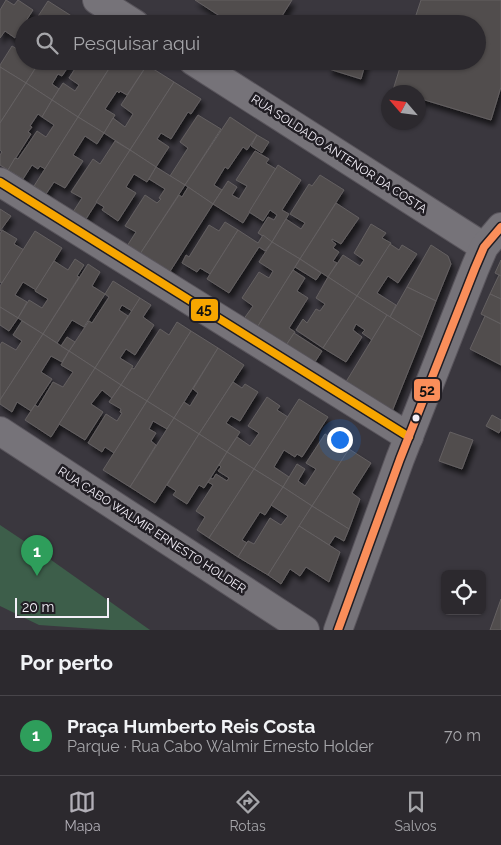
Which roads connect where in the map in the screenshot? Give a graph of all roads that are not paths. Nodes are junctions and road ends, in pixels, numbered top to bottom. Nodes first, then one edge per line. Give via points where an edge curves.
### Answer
1 (97, 0) edge
2 (120, 15) edge
3 (208, 70) edge
4 (0, 182) edge
5 (493, 237) edge
6 (0, 431) edge
7 (409, 437) junction
8 (305, 630) edge
9 (338, 630) edge

1 - 2 street
3 - 5 street, RUA SOLDADO ANTENOR DA COSTA
4 - 7 street
5 - 7 street via 475,268
6 - 8 street, RUA CABO WALMIR ERNESTO HOLDER
7 - 9 street

